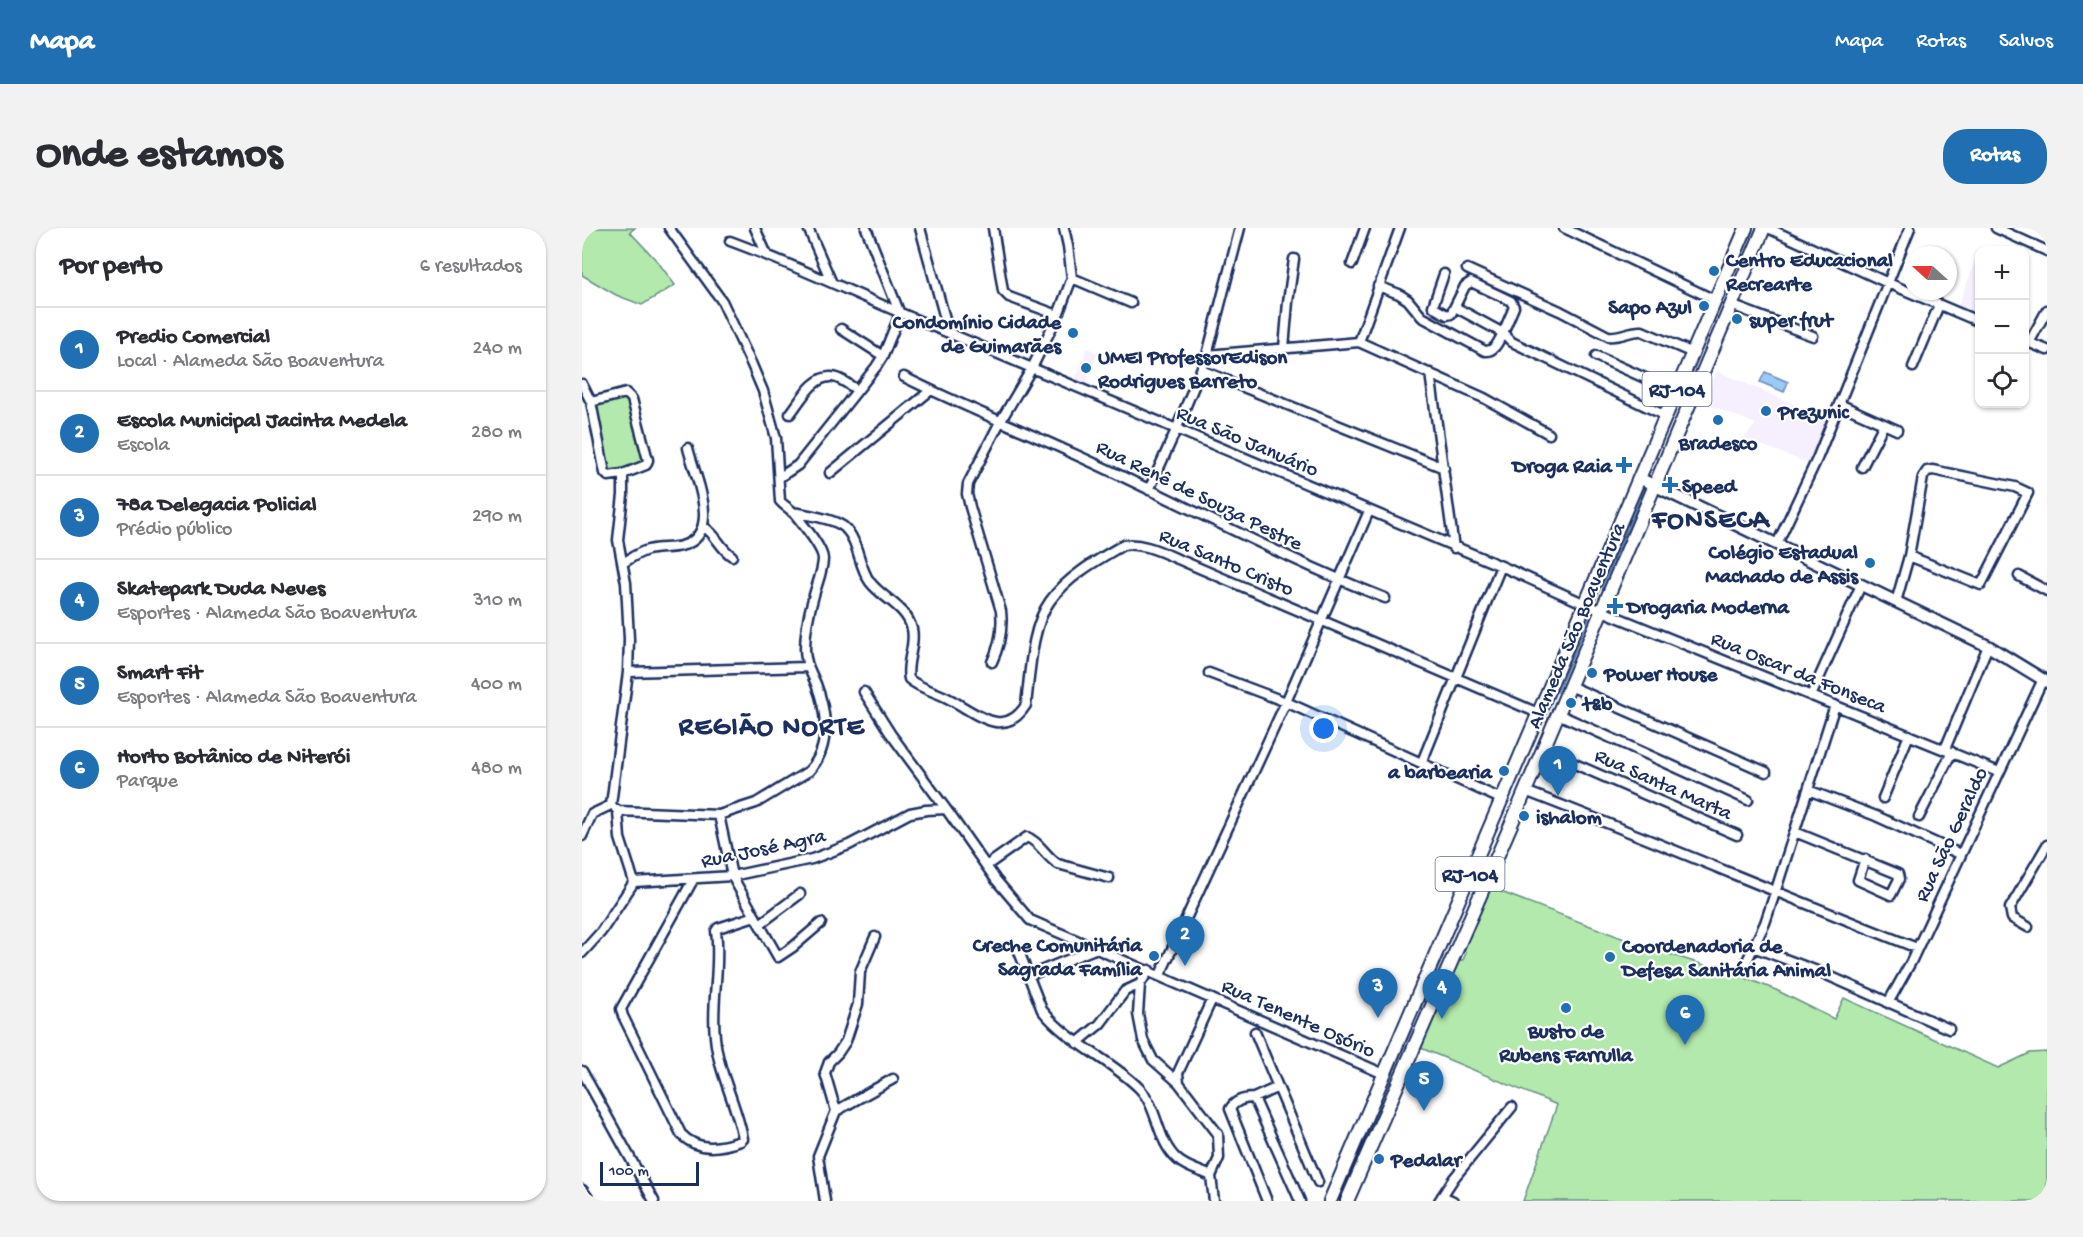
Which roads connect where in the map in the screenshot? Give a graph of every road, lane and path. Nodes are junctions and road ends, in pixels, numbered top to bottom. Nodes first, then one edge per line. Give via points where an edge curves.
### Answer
1 (669, 228) edge
2 (755, 228) edge
3 (808, 228) edge
4 (866, 228) edge
5 (920, 228) edge
6 (993, 228) edge
7 (1064, 228) edge
8 (1240, 228) edge
9 (1365, 228) edge
10 (1564, 228) edge
11 (1746, 228) edge
12 (1766, 228) edge
13 (1910, 228) edge
14 (1996, 228) edge
15 (1396, 229) edge
16 (730, 241) dead end
17 (2047, 251) edge
18 (767, 255) junction
19 (1294, 259) dead end
20 (1352, 264) dead end
21 (1467, 269) dead end
22 (1444, 274) dead end
23 (1072, 278) junction
24 (1888, 283) junction
25 (832, 284) junction
26 (1378, 286) junction
27 (1715, 300) junction
28 (1131, 303) dead end
29 (1939, 304) junction
30 (1731, 305) junction
31 (1455, 307) junction
32 (2047, 310) edge
33 (900, 314) junction
34 (1058, 315) junction
35 (1975, 320) edge
36 (841, 329) dead end
37 (949, 333) junction
38 (1503, 333) junction
39 (1814, 336) dead end
40 (2029, 339) edge
41 (1359, 342) junction
42 (2029, 343) edge
43 (1284, 348) junction
44 (2047, 350) edge
45 (1692, 353) junction
46 (1207, 355) junction
47 (883, 356) junction
48 (1596, 356) dead end
49 (1913, 367) dead end
50 (1032, 368) junction
51 (1201, 370) junction
52 (1430, 373) junction
53 (904, 377) dead end
54 (582, 384) edge
55 (857, 390) junction
56 (931, 390) junction
57 (1676, 392) junction
58 (591, 402) junction
59 (1839, 404) junction
60 (790, 414) dead end
61 (1666, 416) junction
62 (1000, 422) junction
63 (1884, 424) junction
64 (1176, 429) junction
65 (1897, 430) dead end
66 (1549, 434) dead end
67 (688, 448) dead end
68 (1862, 467) dead end
69 (1444, 468) junction
70 (830, 473) dead end
71 (623, 474) junction
72 (780, 477) junction
73 (1639, 478) junction
74 (1655, 485) junction
75 (1149, 490) junction
76 (1369, 511) junction
77 (792, 512) junction
78 (704, 527) junction
79 (1777, 544) junction
80 (1454, 548) junction
81 (732, 556) dead end
82 (1909, 556) junction
83 (623, 563) junction
84 (1501, 566) junction
85 (2019, 576) dead end
86 (1338, 579) junction
87 (1861, 585) junction
88 (2046, 589) edge
89 (1385, 598) dead end
90 (1896, 602) junction
91 (1586, 604) junction
92 (1602, 611) junction
93 (1321, 621) junction
94 (1988, 646) junction
95 (992, 662) dead end
96 (807, 667) junction
97 (628, 672) junction
98 (1209, 673) dead end
99 (1458, 678) junction
100 (2045, 681) edge
101 (1570, 686) junction
102 (864, 692) dead end
103 (1811, 696) junction
104 (1286, 702) junction
105 (1834, 705) junction
106 (1538, 712) junction
107 (1558, 714) junction
108 (1909, 735) junction
109 (1543, 750) junction
110 (1948, 751) junction
111 (1422, 762) junction
112 (1766, 772) dead end
113 (1999, 772) junction
114 (1808, 790) junction
115 (1525, 791) junction
116 (1883, 798) dead end
117 (1501, 799) junction
118 (1748, 800) dead end
119 (614, 808) junction
120 (946, 809) junction
121 (719, 815) junction
122 (1919, 817) dead end
123 (1795, 832) junction
124 (1737, 835) dead end
125 (582, 836) edge
126 (2047, 845) edge
127 (1960, 854) junction
128 (1866, 859) junction
129 (986, 866) junction
130 (732, 876) junction
131 (1109, 878) dead end
132 (693, 880) junction
133 (634, 882) junction
134 (1775, 893) junction
135 (800, 894) dead end
136 (757, 920) junction
137 (821, 923) dead end
138 (2028, 927) dead end
139 (875, 937) dead end
140 (1753, 946) junction
141 (1096, 948) junction
142 (1917, 948) junction
143 (1018, 949) dead end
144 (582, 953) edge
145 (1744, 967) dead end
146 (1149, 970) junction
147 (1160, 975) junction
148 (1028, 976) junction
149 (1140, 984) junction
150 (1212, 999) junction
151 (1888, 1003) junction
152 (1949, 1029) dead end
153 (1254, 1032) dead end
154 (1077, 1042) junction
155 (582, 1071) edge
156 (1384, 1074) junction
157 (893, 1079) dead end
158 (1179, 1083) junction
159 (1278, 1088) junction
160 (1254, 1098) junction
161 (1512, 1107) dead end
162 (836, 1111) junction
163 (1212, 1176) junction
164 (1318, 1182) dead end
165 (582, 1191) edge
166 (1441, 1198) edge
167 (589, 1201) edge
168 (654, 1201) edge
169 (825, 1201) edge
170 (1214, 1201) edge
171 (1267, 1201) edge
172 (1300, 1201) edge
173 (1330, 1201) edge
174 (1347, 1201) edge
175 (1453, 1201) edge

1 - 72 street via 722,301 737,330 763,391 776,438
2 - 18 street
3 - 25 street
4 - 33 street
5 - 37 street
6 - 34 street via 1003,291 1009,297
7 - 23 street
8 - 46 street
9 - 20 street
10 - 27 street
11 - 27 highway, Alameda São Boaventura / RJ-104
12 - 24 street
12 - 30 highway, Alameda São Boaventura / RJ-104
13 - 24 street
14 - 17 street
15 - 26 street
16 - 18 street, Rua São Januário
18 - 25 street, Rua São Januário
19 - 43 street
21 - 45 street via 1608,336 1642,331
22 - 31 street via 1433,306 1449,315
23 - 28 street
23 - 34 street
24 - 29 street
24 - 59 street
25 - 33 street, Rua São Januário
26 - 38 street via 1399,294 1422,317 1485,351 1494,348
26 - 41 street
27 - 45 highway, Alameda São Boaventura / RJ-104
29 - 35 street
29 - 49 street
30 - 39 street
30 - 74 highway, Alameda São Boaventura / RJ-104
31 - 38 street
31 - 38 street via 1471,282 1511,301 1514,307
32 - 40 street
33 - 37 street, Rua São Januário
33 - 47 street
34 - 50 street
36 - 47 street
37 - 50 street, Rua São Januário
38 - 61 street via 1512,342
41 - 43 street
41 - 52 street
42 - 44 street
43 - 46 street
45 - 57 highway, Alameda São Boaventura / RJ-104
46 - 51 street
47 - 55 street
48 - 57 street
50 - 62 street
50 - 64 street, Rua São Januário
51 - 64 street
51 - 69 street
52 - 66 street
52 - 69 street
53 - 56 street, Rua Renê de Souza Pestre
54 - 58 street
55 - 60 street via 834,376 825,378 814,383
55 - 72 street via 798,465
56 - 62 street, Rua Renê de Souza Pestre
56 - 70 street
57 - 61 highway, Alameda São Boaventura / RJ-104
58 - 71 street via 605,473
58 - 71 street via 626,393 632,399 648,460 646,465
59 - 63 street
59 - 79 street
61 - 73 highway, Alameda São Boaventura / RJ-104
62 - 75 street, Rua Renê de Souza Pestre
62 - 95 street via 970,478 967,494 1001,611 1003,625
63 - 65 street
63 - 68 street
64 - 75 street
64 - 76 street, Rua São Januário
67 - 78 street via 703,504
69 - 80 street
71 - 83 street via 618,540
72 - 77 street via 780,501
73 - 74 main road
73 - 91 highway, Alameda São Boaventura / RJ-104
74 - 79 main road
74 - 92 highway, Alameda São Boaventura / RJ-104
75 - 86 street, Rua Renê de Souza Pestre
76 - 80 street, Rua São Januário
76 - 86 street
77 - 93 street, Rua Santo Cristo via 845,527 868,580 910,622 913,644 909,679 992,722 1014,718 1026,705 1036,636 1050,601 1072,578 1123,545 1144,545
77 - 96 street via 823,559 806,631
78 - 81 street
78 - 83 street via 682,546 649,549
79 - 87 main road
80 - 84 street, Rua São Januário
82 - 82 street via 1927,471 2015,487 2028,493 1981,585
82 - 90 street
83 - 97 street
84 - 91 street, Rua São Januário
84 - 99 street
85 - 88 street
86 - 89 street, Rua Renê de Souza Pestre
86 - 93 street
87 - 90 main road
87 - 103 street
90 - 94 main road
91 - 92 street, Rua Oscar da Fonseca
91 - 106 highway, Alameda São Boaventura / RJ-104
92 - 101 highway, Alameda São Boaventura / RJ-104
92 - 103 street, Rua Oscar da Fonseca
93 - 99 street, Rua Santo Cristo
93 - 104 street
94 - 100 main road
94 - 110 street
96 - 97 street
96 - 121 street via 825,724 824,745 814,765 756,803
97 - 119 street
98 - 104 street
99 - 106 street, Rua Santo Cristo
99 - 111 street
100 - 113 street, Rua São Geraldo
101 - 107 highway, Alameda São Boaventura / RJ-104
101 - 112 street
102 - 120 street, Rua Tenente Osório
103 - 105 street, Rua Oscar da Fonseca
104 - 111 street
104 - 147 street
105 - 108 street, Rua Oscar da Fonseca
105 - 114 street
106 - 117 highway, Alameda São Boaventura / RJ-104
107 - 109 highway, Alameda São Boaventura / RJ-104
107 - 118 street
108 - 110 street, Rua Oscar da Fonseca
108 - 116 street
109 - 115 highway, Alameda São Boaventura / RJ-104
109 - 124 street, Rua Santa Marta
110 - 113 street, Rua Oscar da Fonseca
110 - 122 street
111 - 117 street
113 - 127 street, Rua São Geraldo
114 - 123 street
114 - 127 street
115 - 134 street
115 - 174 highway, Alameda São Boaventura / RJ-104
117 - 156 highway, Alameda São Boaventura / RJ-104
119 - 121 street
119 - 125 street via 592,814
119 - 133 street
120 - 129 street, Rua Tenente Osório
120 - 130 street, Rua José Agra via 910,813 822,856
121 - 130 street
123 - 128 street
123 - 134 street
126 - 138 street via 2010,908 2012,918
127 - 142 street, Rua São Geraldo
128 - 128 street via 1898,874 1891,895 1858,880
129 - 131 street via 1027,837 1058,864
129 - 141 street, Rua Tenente Osório via 1030,920
130 - 132 street, Rua José Agra
130 - 136 street
132 - 133 street, Rua José Agra
132 - 136 street via 621,1012 681,1134 687,1140 713,1148 743,1139 715,1039 716,931
133 - 144 street via 601,933
134 - 140 street
134 - 142 street
135 - 136 street
136 - 137 street via 779,957
139 - 162 street via 860,972 858,1004 846,1041 825,1073
140 - 145 street
140 - 151 street
141 - 146 street, Rua Tenente Osório
141 - 148 street
142 - 151 street, Rua São Geraldo
143 - 148 street
146 - 147 street, Rua Tenente Osório
146 - 149 street
147 - 150 street, Rua Tenente Osório
148 - 154 street via 1042,1010
149 - 154 street via 1125,991 1100,1024
149 - 158 street via 1138,1021 1143,1041 1153,1060
150 - 156 street, Rua Tenente Osório
150 - 158 street via 1178,1070
151 - 152 street
153 - 159 street
154 - 163 street via 1146,1096 1163,1142 1176,1160
155 - 168 street
156 - 173 highway, Alameda São Boaventura / RJ-104
157 - 162 street
158 - 163 street via 1218,1134 1219,1158
159 - 160 street
159 - 164 street
160 - 171 street via 1245,1098 1230,1109
160 - 172 street
161 - 166 street
162 - 169 street via 818,1156
163 - 170 street
165 - 167 main road
166 - 175 street

